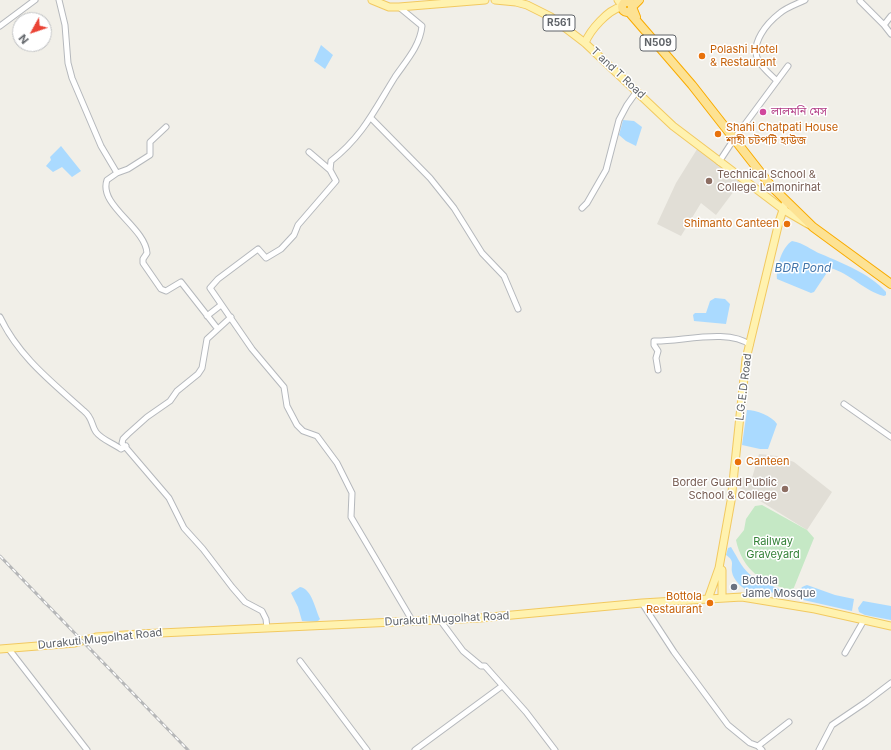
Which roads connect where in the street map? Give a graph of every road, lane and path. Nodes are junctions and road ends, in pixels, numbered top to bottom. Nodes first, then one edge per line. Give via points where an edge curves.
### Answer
1 (35, 0) edge
2 (59, 0) edge
3 (372, 0) edge
4 (463, 0) edge
5 (485, 0) edge
6 (495, 0) edge
7 (639, 0) edge
8 (805, 0) edge
9 (860, 1) edge
10 (625, 4) edge
11 (399, 8) junction
12 (891, 16) edge
13 (884, 25) junction
14 (0, 26) edge
15 (891, 34) edge
16 (585, 43) junction
17 (788, 66) dead end
18 (777, 81) junction
19 (637, 91) junction
20 (371, 118) junction
21 (166, 127) dead end
22 (734, 139) junction
23 (309, 152) dead end
24 (719, 162) junction
25 (330, 170) junction
26 (117, 173) junction
27 (786, 201) junction
28 (582, 208) dead end
29 (784, 210) junction
30 (813, 227) junction
31 (891, 284) edge
32 (221, 305) junction
33 (518, 309) dead end
34 (207, 316) junction
35 (0, 317) edge
36 (231, 317) junction
37 (217, 328) junction
38 (750, 345) junction
39 (658, 370) dead end
40 (844, 404) dead end
41 (891, 437) edge
42 (126, 446) junction
43 (719, 568) junction
44 (722, 598) junction
45 (708, 599) junction
46 (642, 603) junction
47 (440, 620) junction
48 (864, 620) junction
49 (413, 622) junction
50 (891, 626) edge
51 (267, 628) junction
52 (8, 648) junction
53 (0, 649) edge
54 (845, 653) dead end
55 (300, 661) dead end
56 (891, 683) edge
57 (502, 686) junction
58 (788, 722) dead end
59 (760, 748) edge
60 (87, 750) edge
61 (368, 750) edge
62 (415, 750) edge
63 (555, 750) edge
64 (819, 750) edge

1 - 14 street
2 - 26 street via 72,78 101,146
3 - 11 main road
4 - 5 main road
4 - 11 main road
6 - 16 main road, T and T Road / R561 via 530,6 551,17
7 - 10 highway
8 - 18 street via 780,12 758,38 756,54 759,62
9 - 13 street
10 - 16 main road, R561 via 616,8 600,23
10 - 22 highway, N509
11 - 20 street via 422,26 421,34 412,54 394,78
12 - 13 street
13 - 15 street
16 - 19 main road, T and T Road
17 - 18 street
18 - 22 street
19 - 24 main road, T and T Road via 673,126
19 - 28 street via 619,120 606,170
20 - 25 street via 358,135 332,160
20 - 33 street via 430,178 454,208 482,253 504,276
21 - 26 street via 150,142 150,155
22 - 24 street
22 - 27 highway, N509
23 - 25 street
24 - 29 main road, T and T Road
25 - 32 street via 336,181 281,249 266,258 258,249 210,288
26 - 34 street via 107,180 106,191 144,242 147,253 142,259 147,270 161,289 166,291 181,282
27 - 29 main road, L.G.E.D Road
27 - 30 highway, N509
29 - 30 main road, T and T Road
29 - 38 main road, L.G.E.D Road via 774,241
30 - 31 highway, N509
32 - 34 street
32 - 36 street
34 - 37 street
35 - 42 street via 16,346 53,386 86,412 95,431 103,439 110,440 121,449
36 - 37 street
36 - 49 street via 252,349 284,387 287,406 297,425 303,431 318,436 337,463 352,493 350,518
37 - 42 street via 207,340 202,368 198,374 177,391 170,401 147,417 123,439 122,443
38 - 39 street via 734,338 721,337 654,341 658,351
38 - 43 main road, L.G.E.D Road via 744,373 731,501
40 - 41 street
42 - 51 street via 169,498 184,528 232,587 245,602 262,611
43 - 44 main road via 722,570
43 - 45 main road
44 - 45 main road, Durakuti Mugolhat Road
44 - 48 main road, Durakuti Mugolhat Road via 767,600
45 - 46 main road, Durakuti Mugolhat Road
46 - 47 main road, Durakuti Mugolhat Road
46 - 59 street via 674,652 728,725
47 - 49 main road, Durakuti Mugolhat Road
47 - 57 street via 463,651 481,666 485,666
48 - 50 main road, Durakuti Mugolhat Road
48 - 54 street
49 - 51 main road, Durakuti Mugolhat Road
51 - 52 main road, Durakuti Mugolhat Road via 96,637 75,643
52 - 53 main road, Durakuti Mugolhat Road
52 - 60 street
55 - 61 street
56 - 64 street via 832,725
57 - 62 street
57 - 63 street
58 - 59 street

